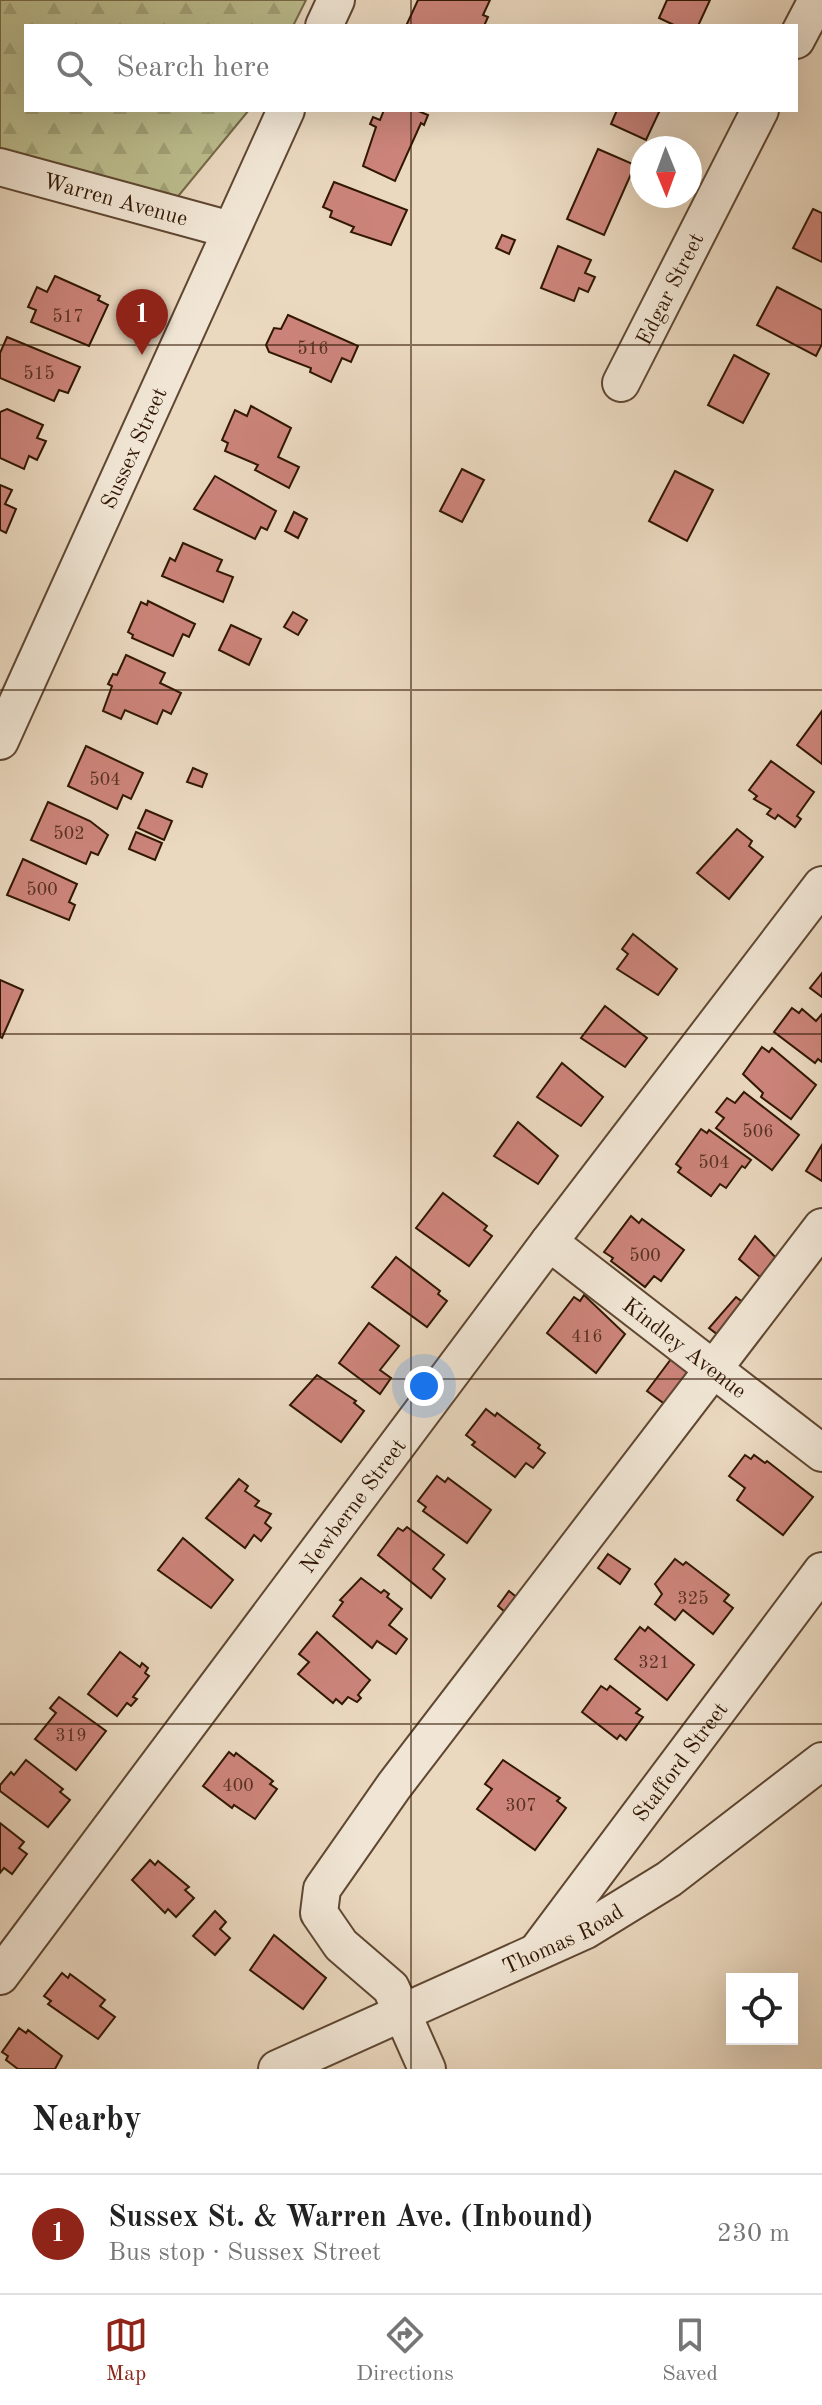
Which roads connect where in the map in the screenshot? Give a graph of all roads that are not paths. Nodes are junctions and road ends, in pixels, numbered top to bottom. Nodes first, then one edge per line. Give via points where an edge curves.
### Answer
1 (336, 0) edge
2 (817, 0) edge
3 (325, 24) edge
4 (798, 36) edge
5 (285, 112) edge
6 (759, 112) edge
7 (0, 167) edge
8 (231, 230) junction
9 (621, 383) dead end
10 (0, 741) edge
11 (822, 885) edge
12 (822, 1227) edge
13 (549, 1242) junction
14 (715, 1370) junction
15 (822, 1453) edge
16 (822, 1571) edge
17 (822, 1761) edge
18 (537, 1952) junction
19 (0, 1976) edge
20 (402, 2013) junction
21 (277, 2069) edge
22 (427, 2069) edge

1 - 3 street
2 - 4 street
5 - 8 street, Sussex Street
6 - 9 street, Edgar Street
7 - 8 street, Warren Avenue
8 - 10 street, Sussex Street
11 - 13 street, Newberne Street
12 - 14 street
13 - 14 street, Kindley Avenue
13 - 19 street, Newberne Street
14 - 15 street, Kindley Avenue
14 - 20 street via 394,1786 322,1889 319,1913 341,1945 391,1988
16 - 18 street, Stafford Street
17 - 18 street, Thomas Road via 669,1879 586,1930
18 - 20 street, Thomas Road
20 - 21 street, Thomas Road
20 - 22 street

